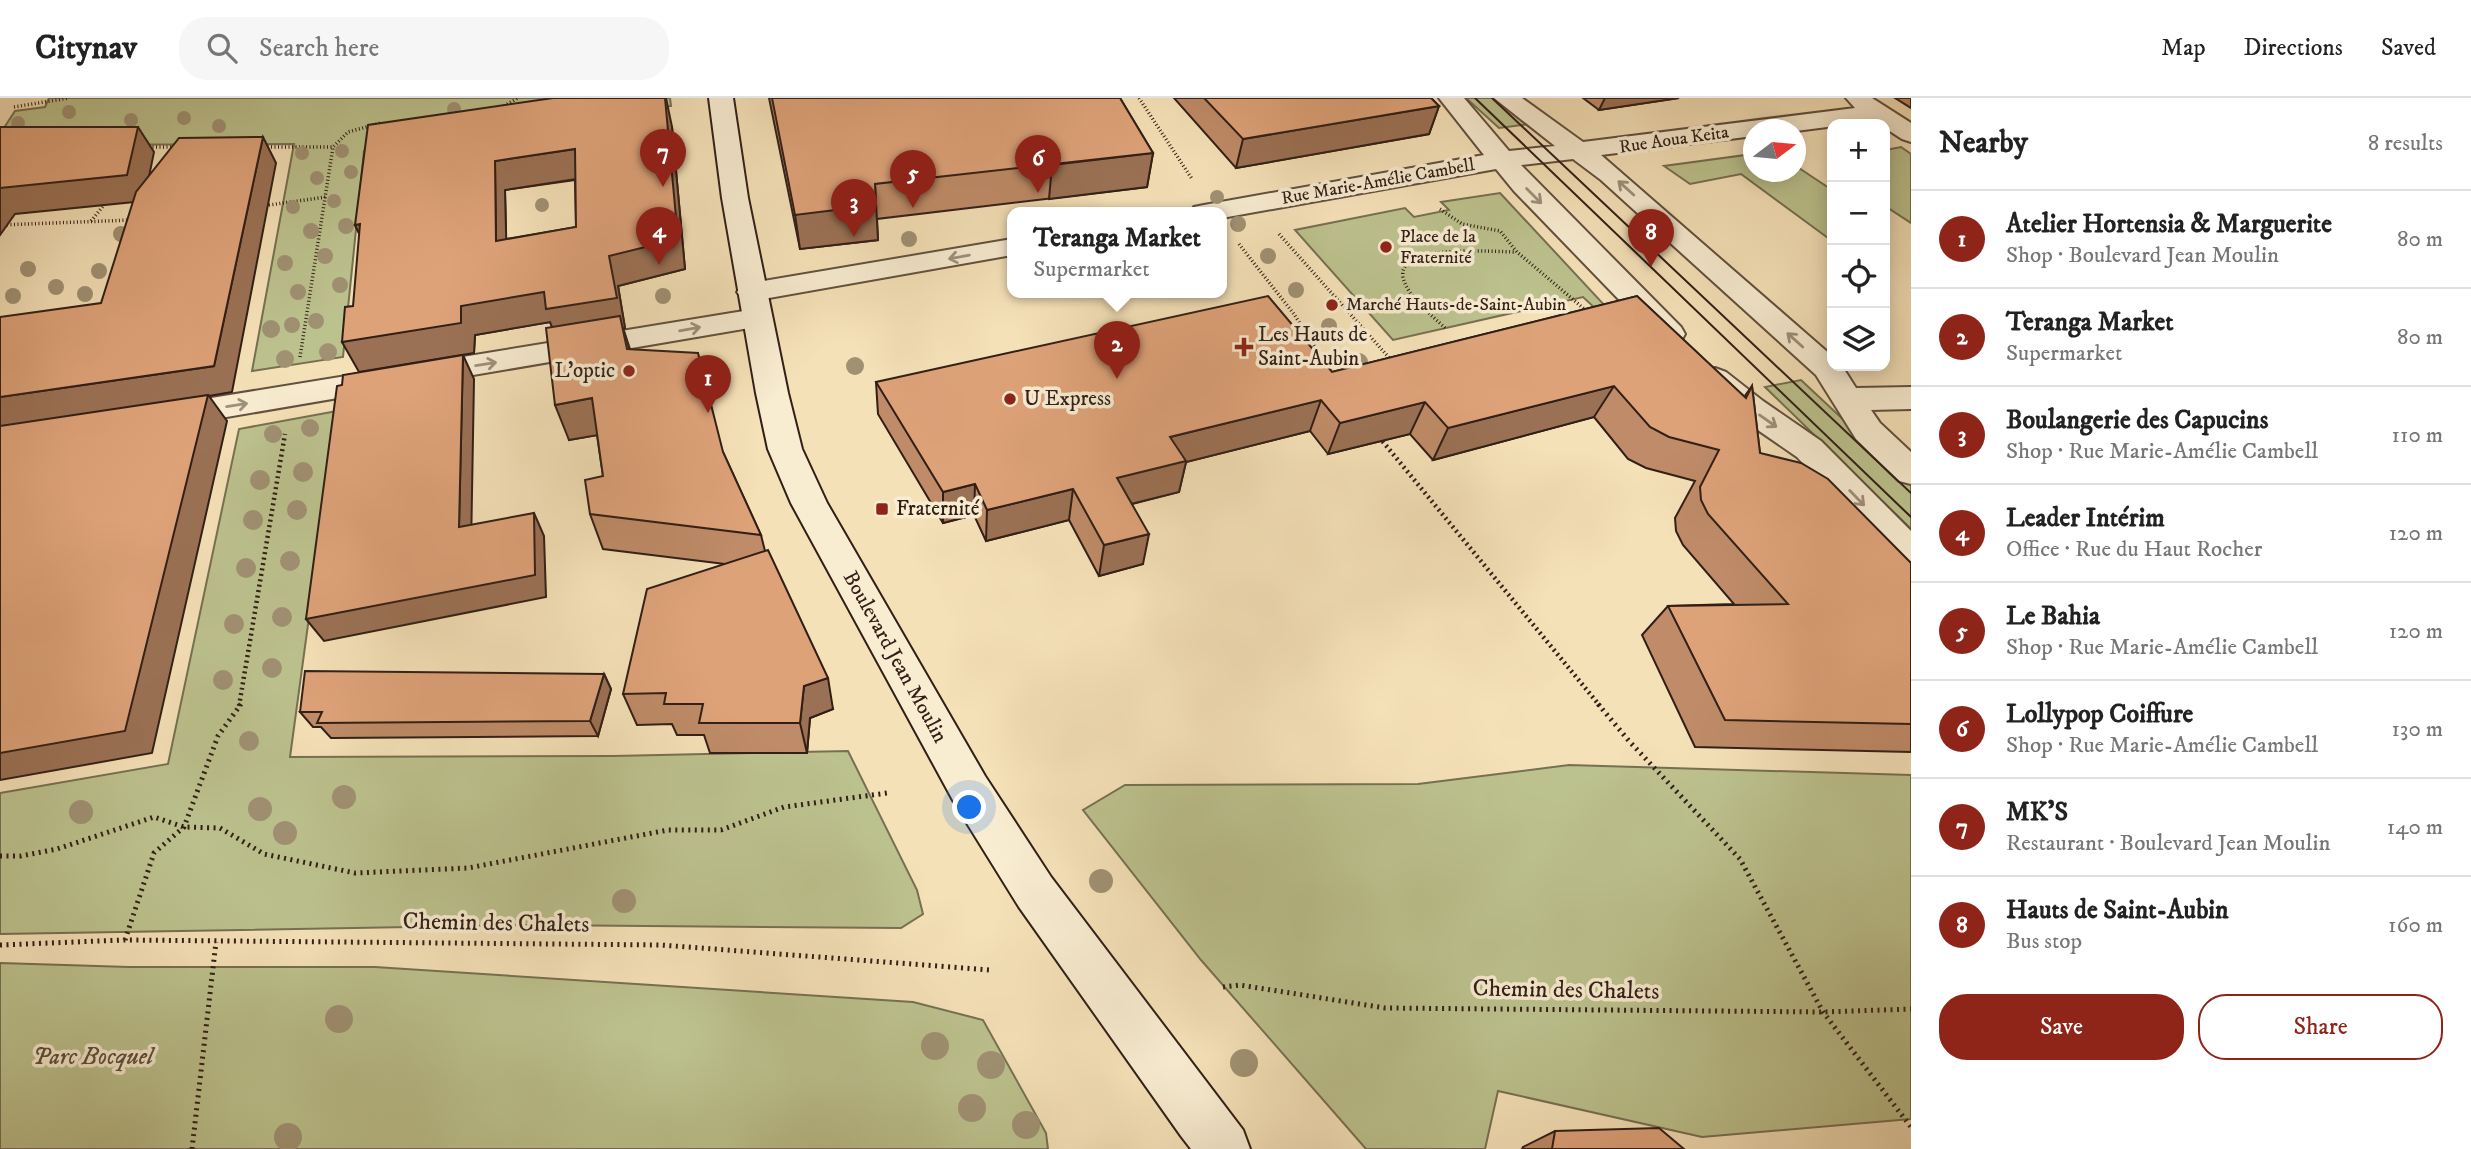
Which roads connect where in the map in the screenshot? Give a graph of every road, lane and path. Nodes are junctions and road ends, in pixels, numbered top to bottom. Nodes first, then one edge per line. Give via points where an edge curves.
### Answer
1 (69, 98) edge
2 (721, 98) edge
3 (1139, 98) edge
4 (1451, 98) edge
5 (1506, 98) edge
6 (1856, 98) edge
7 (517, 100) edge
8 (526, 102) edge
9 (14, 107) dead end
10 (494, 109) edge
11 (1878, 113) junction
12 (385, 123) edge
13 (1911, 134) edge
14 (139, 147) edge
15 (180, 147) edge
16 (264, 147) edge
17 (333, 147) junction
18 (1581, 152) junction
19 (1552, 155) joint
20 (1504, 160) junction
21 (1193, 180) dead end
22 (326, 197) junction
23 (104, 205) edge
24 (260, 206) dead end
25 (1437, 206) dead end
26 (139, 209) edge
27 (1227, 209) edge
28 (140, 219) edge
29 (131, 220) junction
30 (91, 222) junction
31 (0, 225) edge
32 (1274, 229) dead end
33 (1239, 244) dead end
34 (1007, 248) edge
35 (1517, 252) junction
36 (754, 305) junction
37 (1582, 321) edge
38 (1445, 328) dead end
39 (299, 364) dead end
40 (1385, 369) edge
41 (1336, 379) edge
42 (1911, 398) edge
43 (1848, 399) junction
44 (137, 421) edge
45 (287, 423) dead end
46 (1375, 432) edge
47 (1911, 472) edge
48 (1911, 554) edge
49 (887, 793) dead end
50 (184, 827) junction
51 (0, 856) edge
52 (125, 940) junction
53 (216, 942) junction
54 (0, 945) edge
55 (990, 970) dead end
56 (1223, 987) dead end
57 (1911, 1009) edge
58 (1823, 1012) junction
59 (1911, 1127) edge
60 (192, 1149) edge
61 (1224, 1149) edge

1 - 9 path
2 - 36 street, Boulevard Jean Moulin
3 - 21 path
4 - 20 street
5 - 18 street
6 - 11 street
7 - 8 path
7 - 10 path
11 - 13 street
11 - 18 street, Rue Aoua Keita
12 - 17 path via 348,132
14 - 15 path
16 - 17 path
17 - 22 path
18 - 19 street, Rue Aoua Keita
43 -> 18 street via 1827,368
19 - 20 street, Rue Marie-Amélie Cambell
20 - 27 street, Rue Marie-Amélie Cambell
20 -> 48 street via 1523,186 1721,385 1809,449
22 - 24 path
22 - 39 path
23 - 30 path
25 - 35 path via 1462,225 1500,231
26 - 29 path
28 - 29 path
29 - 30 path
30 - 31 path
32 - 40 path via 1397,366
33 - 41 path via 1294,314
34 -> 36 street via 905,266
35 - 37 path via 1595,318
35 - 38 path via 1431,253 1404,265 1408,290
44 -> 36 street
36 - 61 street, Boulevard Jean Moulin via 785,449 809,503 928,720 1035,892
42 - 43 street
43 - 47 street via 1868,430
45 - 50 path via 242,702 218,736
46 - 58 path via 1629,741 1740,859
49 - 50 path via 784,807 721,830 668,830 468,868 355,873 264,854 219,828
50 - 51 path via 154,817 57,849
50 - 52 path via 154,853
52 - 53 path, Chemin des Chalets
52 - 54 path, Chemin des Chalets
53 - 55 path, Chemin des Chalets via 661,944
53 - 60 path
56 - 58 path, Chemin des Chalets via 1240,985 1385,1008
57 - 58 path, Chemin des Chalets
58 - 59 path

